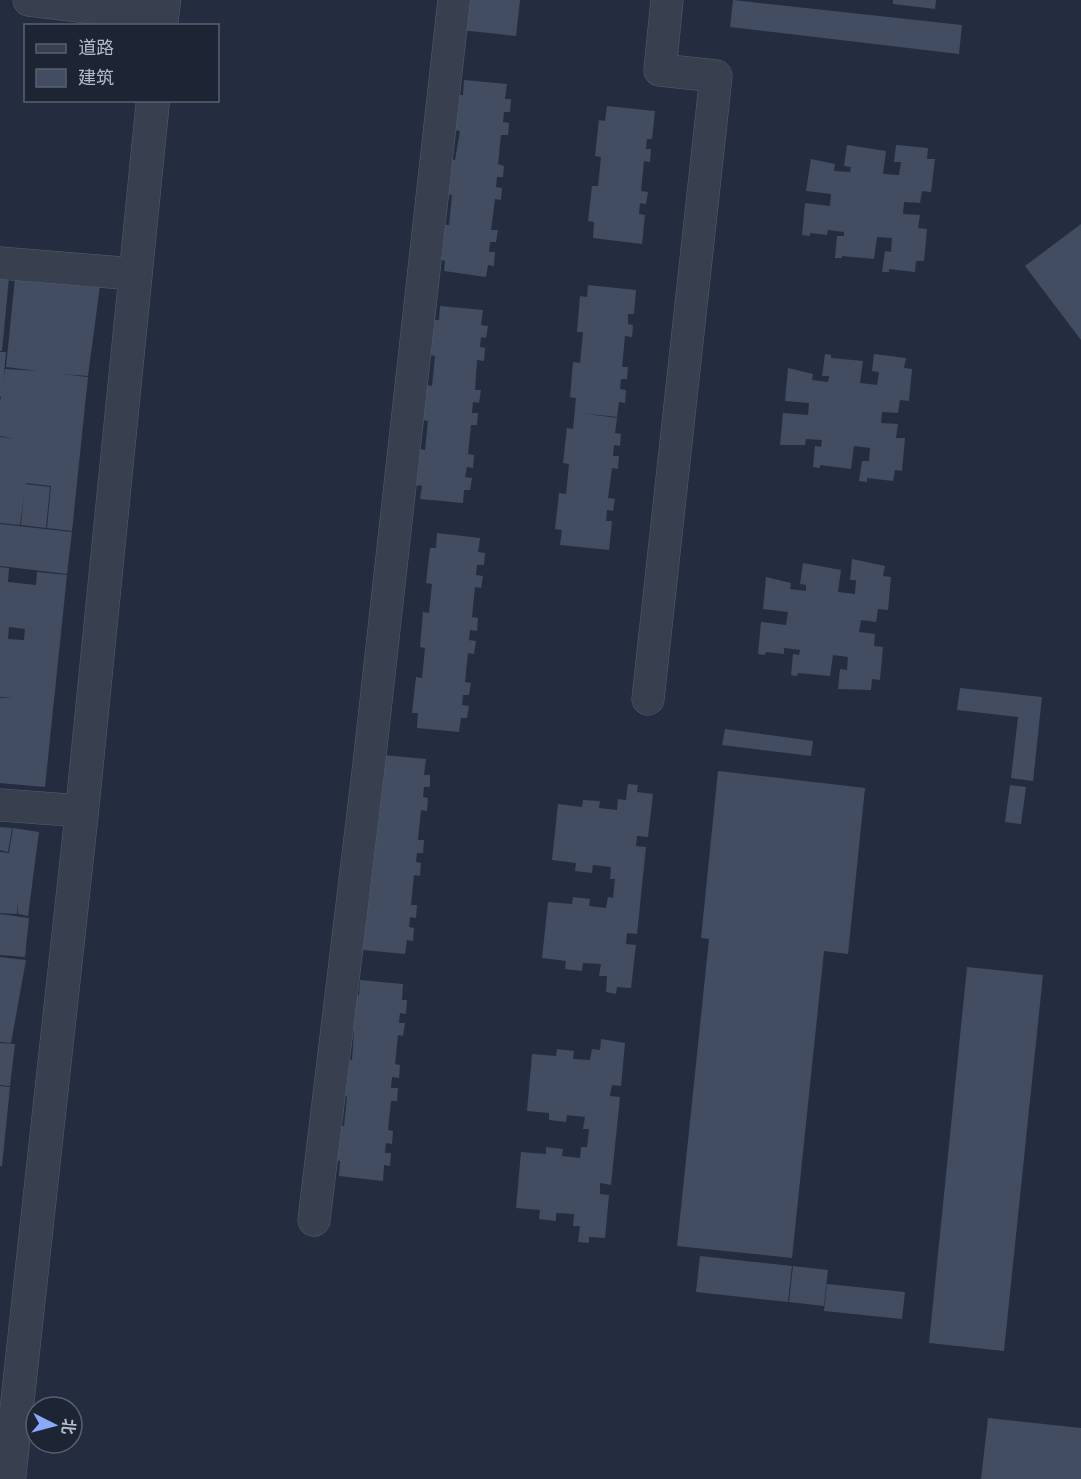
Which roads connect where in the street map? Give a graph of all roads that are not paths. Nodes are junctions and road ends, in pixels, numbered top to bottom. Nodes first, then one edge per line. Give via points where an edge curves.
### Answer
1 (29, 0) edge
2 (454, 0) edge
3 (667, 0) edge
4 (162, 14) edge
5 (153, 102) edge
6 (0, 263) edge
7 (135, 274) junction
8 (648, 699) dead end
9 (0, 805) edge
10 (82, 811) junction
11 (314, 1220) dead end
12 (9, 1479) edge

1 - 4 street
2 - 11 street
3 - 8 street via 660,70 716,76
5 - 7 street
6 - 7 street
7 - 10 street
9 - 10 street
10 - 12 street

